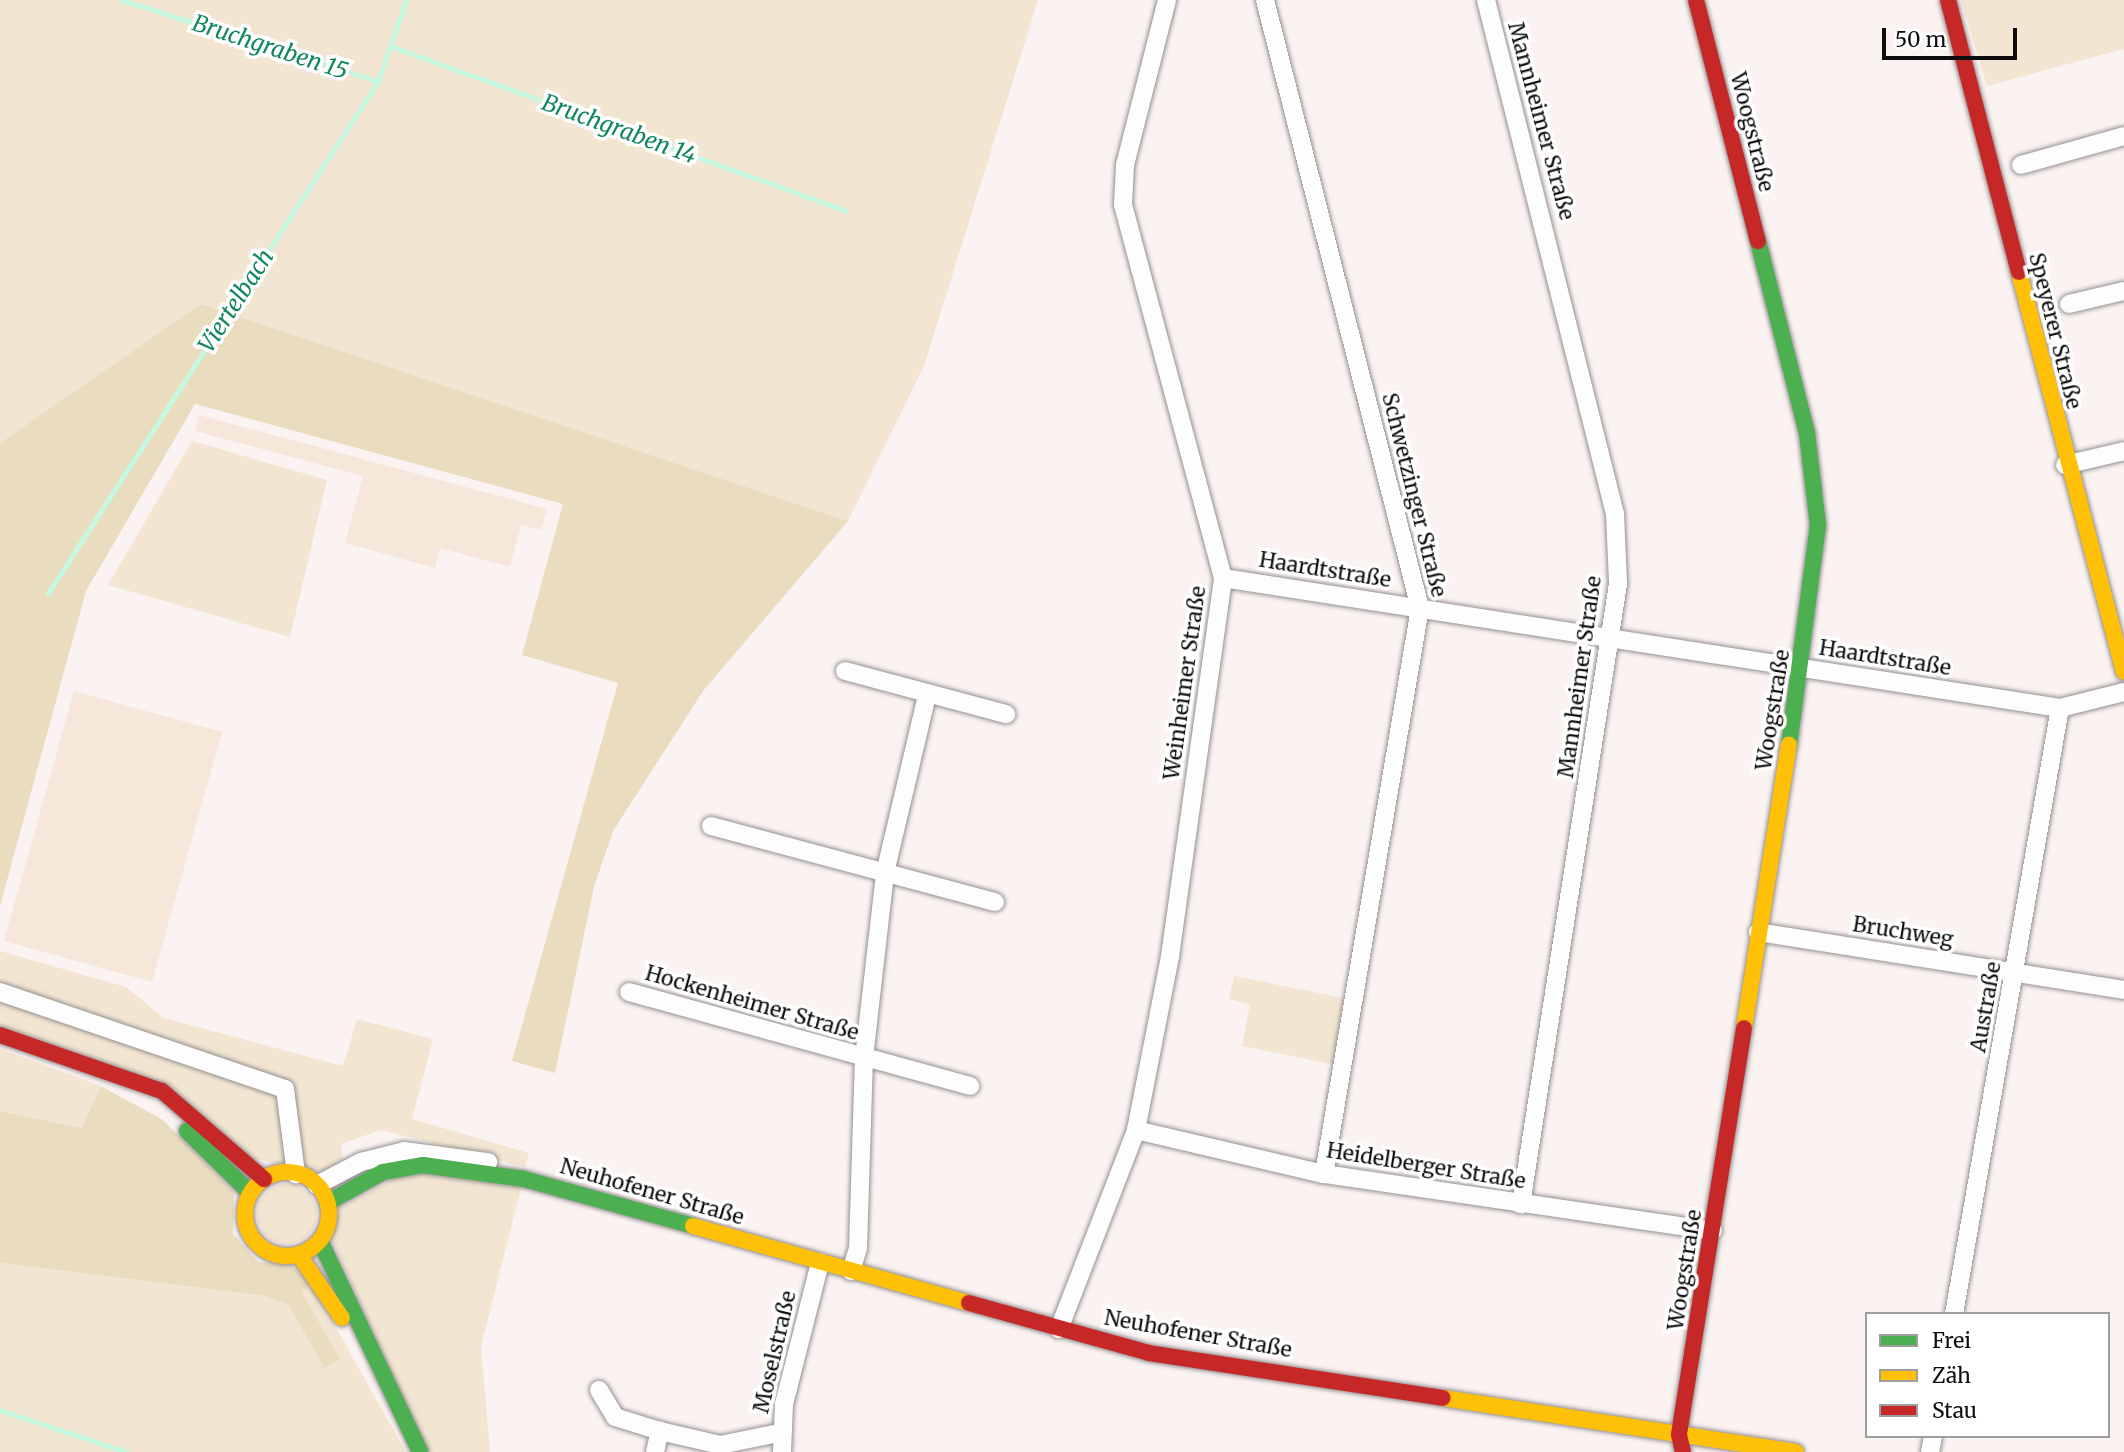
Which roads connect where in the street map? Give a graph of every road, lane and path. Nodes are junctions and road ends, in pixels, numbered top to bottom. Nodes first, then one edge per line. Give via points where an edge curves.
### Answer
1 (1167, 0) edge
2 (1265, 0) edge
3 (1486, 0) edge
4 (1696, 0) edge
5 (1948, 0) edge
6 (2124, 136) edge
7 (2021, 165) dead end
8 (2124, 291) edge
9 (2069, 304) dead end
10 (2124, 450) edge
11 (2065, 465) junction
12 (1223, 578) junction
13 (1420, 608) junction
14 (1611, 636) junction
15 (1801, 669) junction
16 (845, 671) dead end
17 (2124, 671) edge
18 (2124, 692) edge
19 (928, 695) junction
20 (2060, 708) junction
21 (1006, 714) dead end
22 (711, 825) dead end
23 (884, 873) junction
24 (995, 902) dead end
25 (1758, 932) junction
26 (2015, 972) junction
27 (2124, 990) edge
28 (0, 992) edge
29 (629, 992) dead end
30 (0, 1035) edge
31 (864, 1058) junction
32 (84, 1063) junction
33 (970, 1086) dead end
34 (1136, 1130) junction
35 (296, 1174) junction
36 (1324, 1174) junction
37 (264, 1179) junction
38 (524, 1179) junction
39 (317, 1185) junction
40 (250, 1193) junction
41 (327, 1203) junction
42 (1521, 1204) junction
43 (1713, 1231) junction
44 (320, 1241) junction
45 (299, 1255) junction
46 (820, 1262) junction
47 (851, 1271) junction
48 (1955, 1312) edge
49 (1059, 1329) junction
50 (599, 1390) dead end
51 (401, 1414) junction
52 (660, 1431) junction
53 (779, 1433) junction
54 (1679, 1434) junction
55 (420, 1452) edge
56 (655, 1452) edge
57 (782, 1452) edge
58 (1683, 1452) edge
59 (1796, 1452) edge

1 - 12 street, Weinheimer Straße via 1125,165 1123,204
2 - 13 street, Schwetzinger Straße
3 - 14 street, Mannheimer Straße via 1615,514 1618,584
4 - 15 street, Woogstraße via 1816,484 1814,579
5 - 11 street, Speyerer Straße
6 - 7 street
8 - 9 street
10 - 11 street
11 - 17 street, Speyerer Straße
12 - 13 street, Haardtstraße
12 - 34 street, Weinheimer Straße via 1170,956
13 - 14 street, Haardtstraße
13 - 36 street, Schwetzinger Straße
14 - 15 street, Haardtstraße
14 - 42 street, Mannheimer Straße
15 - 20 street, Haardtstraße
15 - 25 street, Woogstraße
16 - 19 street
18 - 20 street, Haardtstraße
19 - 21 street
19 - 23 street, Hockenheimer Straße
20 - 26 street, Austraße
22 - 23 street
23 - 24 street
23 - 31 street, Hockenheimer Straße
25 - 26 street, Bruchweg
25 - 43 street, Woogstraße
26 - 27 street, Bruchweg
26 - 48 street, Austraße
28 - 35 street via 285,1089
29 - 31 street, Hockenheimer Straße
30 - 32 street
31 - 33 street, Hockenheimer Straße
31 - 47 street, Hockenheimer Straße via 858,1248
32 - 37 street via 162,1091
32 - 40 street via 206,1146
34 - 36 street, Heidelberger Straße
34 - 49 street, Weinheimer Straße
35 - 37 street
35 - 39 street
36 - 42 street, Heidelberger Straße
37 - 40 street
38 - 39 street, Neuhofener Straße via 516,1170 425,1150 372,1159
38 - 41 street, Neuhofener Straße via 443,1165 402,1167
38 - 46 street, Neuhofener Straße
39 - 41 street
40 - 45 street via 244,1217 253,1240 274,1255
41 - 44 street
42 - 43 street, Heidelberger Straße
43 - 54 street, Woogstraße
44 - 45 street
44 - 51 street
45 - 51 street
46 - 47 street, Neuhofener Straße
46 - 53 street, Moselstraße
47 - 49 street, Neuhofener Straße
49 - 54 street, Neuhofener Straße via 1149,1353
50 - 52 street via 615,1417
51 - 55 street
52 - 53 street via 720,1445
52 - 56 street
53 - 57 street, Moselstraße
54 - 58 street
54 - 59 street, Neuhofener Straße

